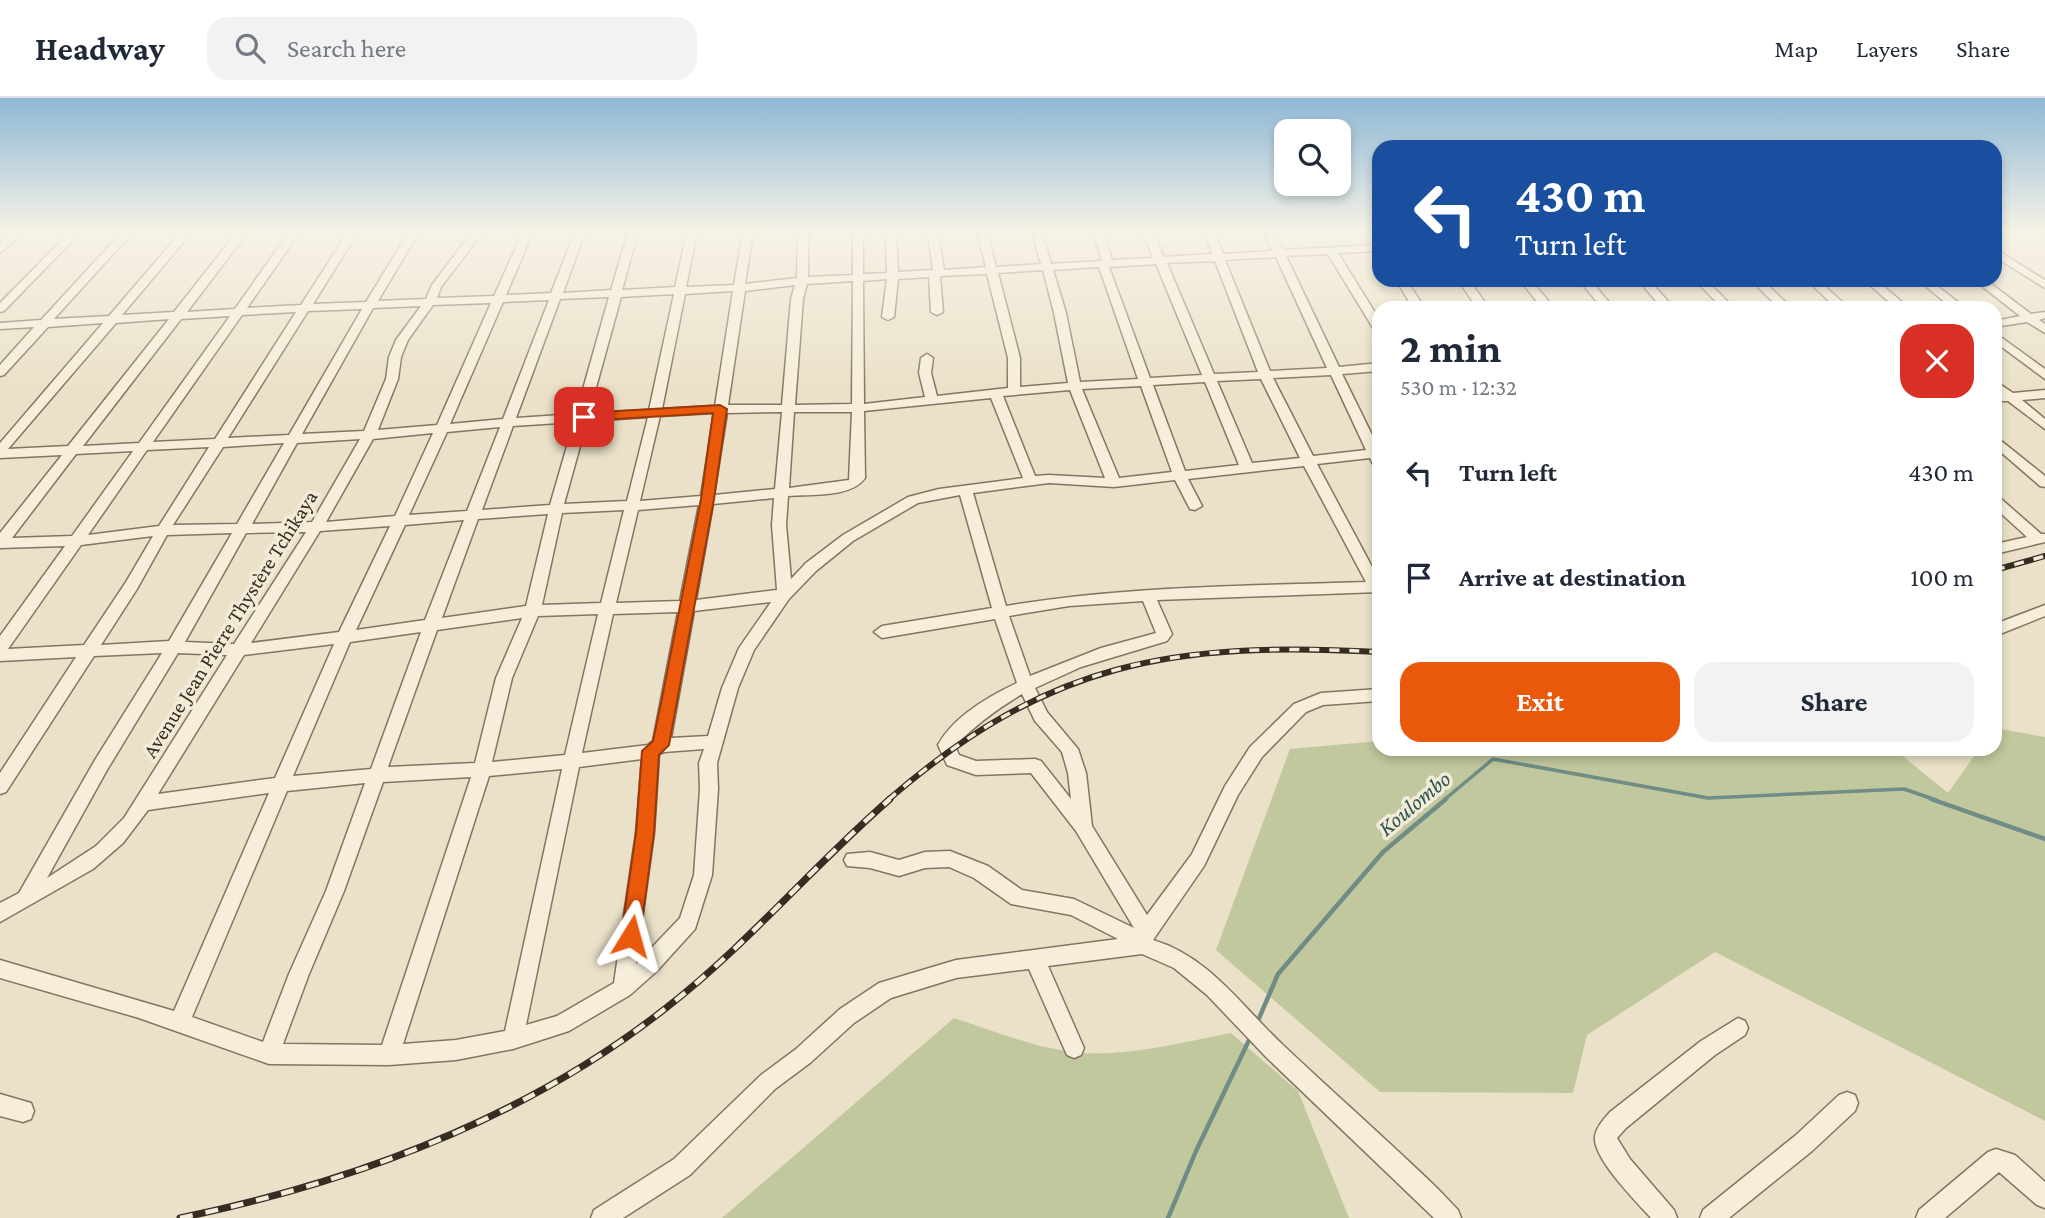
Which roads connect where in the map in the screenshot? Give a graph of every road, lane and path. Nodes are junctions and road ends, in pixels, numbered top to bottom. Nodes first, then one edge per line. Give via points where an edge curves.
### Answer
1 (24, 284) edge
2 (80, 284) edge
3 (142, 284) edge
4 (202, 284) edge
5 (258, 284) edge
6 (319, 284) edge
7 (382, 284) edge
8 (438, 284) edge
9 (505, 284) edge
10 (560, 284) edge
11 (620, 284) edge
12 (681, 284) edge
13 (741, 284) edge
14 (774, 284) edge
15 (801, 284) edge
16 (856, 284) edge
17 (892, 284) edge
18 (936, 284) edge
19 (996, 284) edge
20 (1052, 284) edge
21 (1112, 284) edge
22 (1171, 284) edge
23 (1231, 284) edge
24 (1294, 284) edge
25 (1352, 284) edge
26 (1531, 287) edge
27 (1590, 287) edge
28 (1649, 287) edge
29 (1707, 287) edge
30 (1764, 287) edge
31 (1820, 287) edge
32 (1878, 287) edge
33 (1932, 287) edge
34 (1988, 287) edge
35 (741, 288) junction
36 (680, 289) junction
37 (618, 292) junction
38 (555, 297) junction
39 (498, 299) junction
40 (1542, 301) edge
41 (1602, 301) edge
42 (1662, 301) edge
43 (1721, 301) edge
44 (1778, 301) edge
45 (1835, 301) edge
46 (1894, 301) edge
47 (1950, 301) edge
48 (430, 302) junction
49 (369, 306) junction
50 (304, 308) junction
51 (0, 309) edge
52 (239, 312) junction
53 (937, 312) dead end
54 (178, 315) junction
55 (2045, 315) edge
56 (888, 317) dead end
57 (1372, 317) edge
58 (112, 319) junction
59 (2030, 319) junction
60 (2002, 323) edge
61 (44, 324) junction
62 (0, 326) edge
63 (2045, 330) edge
64 (2002, 341) edge
65 (927, 358) dead end
66 (1372, 368) edge
67 (1335, 371) junction
68 (0, 372) edge
69 (1265, 375) junction
70 (2045, 375) edge
71 (1208, 378) junction
72 (1146, 382) junction
73 (1075, 386) junction
74 (2002, 391) edge
75 (1014, 392) junction
76 (996, 394) junction
77 (2045, 394) edge
78 (2010, 398) junction
79 (2002, 399) edge
80 (932, 401) junction
81 (858, 408) junction
82 (720, 409) junction
83 (790, 409) junction
84 (655, 413) junction
85 (584, 417) junction
86 (510, 422) junction
87 (2045, 425) edge
88 (440, 430) junction
89 (369, 435) junction
90 (292, 439) junction
91 (220, 443) junction
92 (2002, 446) edge
93 (1372, 447) edge
94 (142, 448) junction
95 (71, 452) junction
96 (0, 453) edge
97 (1372, 457) edge
98 (1309, 461) junction
99 (1247, 468) junction
100 (1179, 474) junction
101 (1031, 482) junction
102 (1114, 483) junction
103 (2045, 483) edge
104 (965, 489) junction
105 (780, 494) junction
106 (708, 499) junction
107 (631, 505) junction
108 (1195, 506) dead end
109 (2002, 507) edge
110 (556, 509) junction
111 (474, 514) junction
112 (401, 520) junction
113 (316, 527) junction
114 (242, 528) junction
115 (163, 530) junction
116 (2042, 538) edge
117 (75, 541) junction
118 (0, 543) edge
119 (2002, 547) edge
120 (1372, 577) edge
121 (1372, 588) edge
122 (785, 595) junction
123 (1148, 595) junction
124 (687, 606) junction
125 (608, 610) junction
126 (2045, 610) edge
127 (533, 611) junction
128 (1000, 611) junction
129 (432, 623) junction
130 (2002, 628) edge
131 (882, 632) dead end
132 (344, 638) junction
133 (174, 647) junction
134 (0, 649) edge
135 (88, 649) junction
136 (238, 650) junction
137 (0, 655) edge
138 (1026, 686) junction
139 (1372, 695) edge
140 (713, 742) junction
141 (656, 748) junction
142 (571, 763) junction
143 (482, 770) junction
144 (376, 775) junction
145 (283, 785) junction
146 (0, 787) edge
147 (144, 803) junction
148 (1083, 827) junction
149 (853, 860) dead end
150 (26, 898) junction
151 (0, 913) edge
152 (1143, 940) junction
153 (1034, 958) junction
154 (0, 970) edge
155 (623, 988) junction
156 (179, 1023) junction
157 (1738, 1028) dead end
158 (513, 1039) junction
159 (1074, 1048) dead end
160 (269, 1055) junction
161 (389, 1055) junction
162 (1847, 1103) dead end
163 (0, 1105) edge
164 (23, 1111) dead end
165 (2045, 1197) edge
166 (603, 1218) edge
167 (1450, 1218) edge
168 (1666, 1218) edge
169 (1711, 1218) edge
170 (1927, 1218) edge

1 - 51 street
2 - 61 street
3 - 58 street
4 - 54 street
5 - 52 street
6 - 50 street
7 - 49 street
8 - 48 street, Avenue Jean Pierre Thystère Tchikaya
9 - 39 street
10 - 38 street
11 - 37 street
12 - 36 street
13 - 35 street
14 - 35 street
15 - 83 street
16 - 81 street
17 - 56 street
18 - 53 street
19 - 75 street via 1014,358
20 - 73 street
21 - 72 street
22 - 71 street
23 - 69 street
24 - 67 street
25 - 57 street
26 - 40 street
27 - 41 street
28 - 42 street
29 - 43 street
30 - 44 street
31 - 45 street
32 - 46 street
33 - 47 street
34 - 59 street
35 - 36 street
35 - 82 street
36 - 37 street
36 - 84 street
37 - 38 street
37 - 85 street
38 - 39 street
38 - 86 street
39 - 48 street
39 - 88 street
48 - 49 street
48 - 89 street, Avenue Jean Pierre Thystère Tchikaya via 402,340
49 - 50 street
49 - 90 street
50 - 52 street
50 - 91 street
52 - 54 street
52 - 94 street
54 - 58 street
54 - 95 street
55 - 59 street
58 - 61 street
58 - 96 street
59 - 60 street
59 - 63 street
61 - 62 street
61 - 68 street
64 - 70 street
65 - 80 street via 925,373
66 - 67 street
67 - 69 street
67 - 93 street
69 - 71 street
69 - 98 street
71 - 72 street
71 - 99 street
72 - 73 street
72 - 100 street
73 - 75 street
73 - 102 street
74 - 78 street
75 - 76 street
76 - 80 street
76 - 101 street
77 - 78 street
78 - 79 street
78 - 87 street
80 - 81 street
81 - 83 street
81 - 105 street via 858,478 854,483
82 - 83 street
82 - 84 street
82 - 106 street
83 - 105 street
84 - 85 street
84 - 107 street
85 - 86 street
85 - 110 street
86 - 88 street
86 - 111 street
88 - 89 street
88 - 112 street
89 - 90 street
89 - 113 street, Avenue Jean Pierre Thystère Tchikaya
90 - 91 street
90 - 114 street
91 - 94 street
91 - 115 street
92 - 103 street
94 - 95 street
94 - 117 street
95 - 96 street
95 - 118 street
97 - 98 street
98 - 99 street
98 - 120 street
99 - 100 street
100 - 102 street
100 - 108 street
101 - 102 street
101 - 104 street
104 - 122 street via 913,500 869,524 811,567
104 - 128 street
105 - 106 street
105 - 122 street
106 - 107 street
106 - 124 street
107 - 110 street
107 - 125 street
109 - 116 street
110 - 111 street
110 - 127 street
111 - 112 street
111 - 129 street
112 - 113 street
112 - 132 street
113 - 114 street
113 - 136 street, Avenue Jean Pierre Thystère Tchikaya
114 - 115 street
114 - 133 street
115 - 117 street
115 - 135 street
116 - 119 street
117 - 118 street
117 - 134 street
121 - 123 street
122 - 124 street
122 - 140 street via 747,648
123 - 128 street
123 - 138 street via 1162,637 1111,649
124 - 125 street
124 - 141 street
125 - 127 street
125 - 142 street
126 - 130 street
127 - 129 street
127 - 143 street via 503,678
128 - 131 street
128 - 138 street
129 - 132 street
129 - 144 street
132 - 136 street
132 - 145 street
133 - 135 street
133 - 136 street
133 - 150 street
135 - 137 street
135 - 146 street
136 - 147 street, Avenue Jean Pierre Thystère Tchikaya
138 - 148 street via 1041,716 1070,749
138 - 148 street via 973,716 946,745 953,760 976,768 1035,766
139 - 152 street via 1321,699 1300,708 1265,743 1231,791 1198,860
140 - 141 street
140 - 155 street via 703,875 688,923
141 - 142 street
141 - 155 street
142 - 143 street
142 - 158 street
143 - 144 street
143 - 161 street
144 - 145 street
144 - 160 street
145 - 147 street
145 - 156 street
147 - 150 street, Avenue Jean Pierre Thystère Tchikaya via 102,852
148 - 152 street
149 - 152 street via 908,868 925,860 950,859 981,872 1017,898 1074,907
150 - 151 street, Avenue Jean Pierre Thystère Tchikaya
152 - 153 street
152 - 167 street via 1208,984
153 - 159 street
153 - 166 street via 956,969 867,1000 744,1104 682,1167
154 - 156 street
155 - 158 street via 562,1024
156 - 160 street
157 - 168 street via 1618,1120 1607,1134 1620,1163
158 - 161 street via 456,1050
160 - 161 street
162 - 169 street
163 - 164 street
165 - 170 street via 2007,1163 1996,1160

